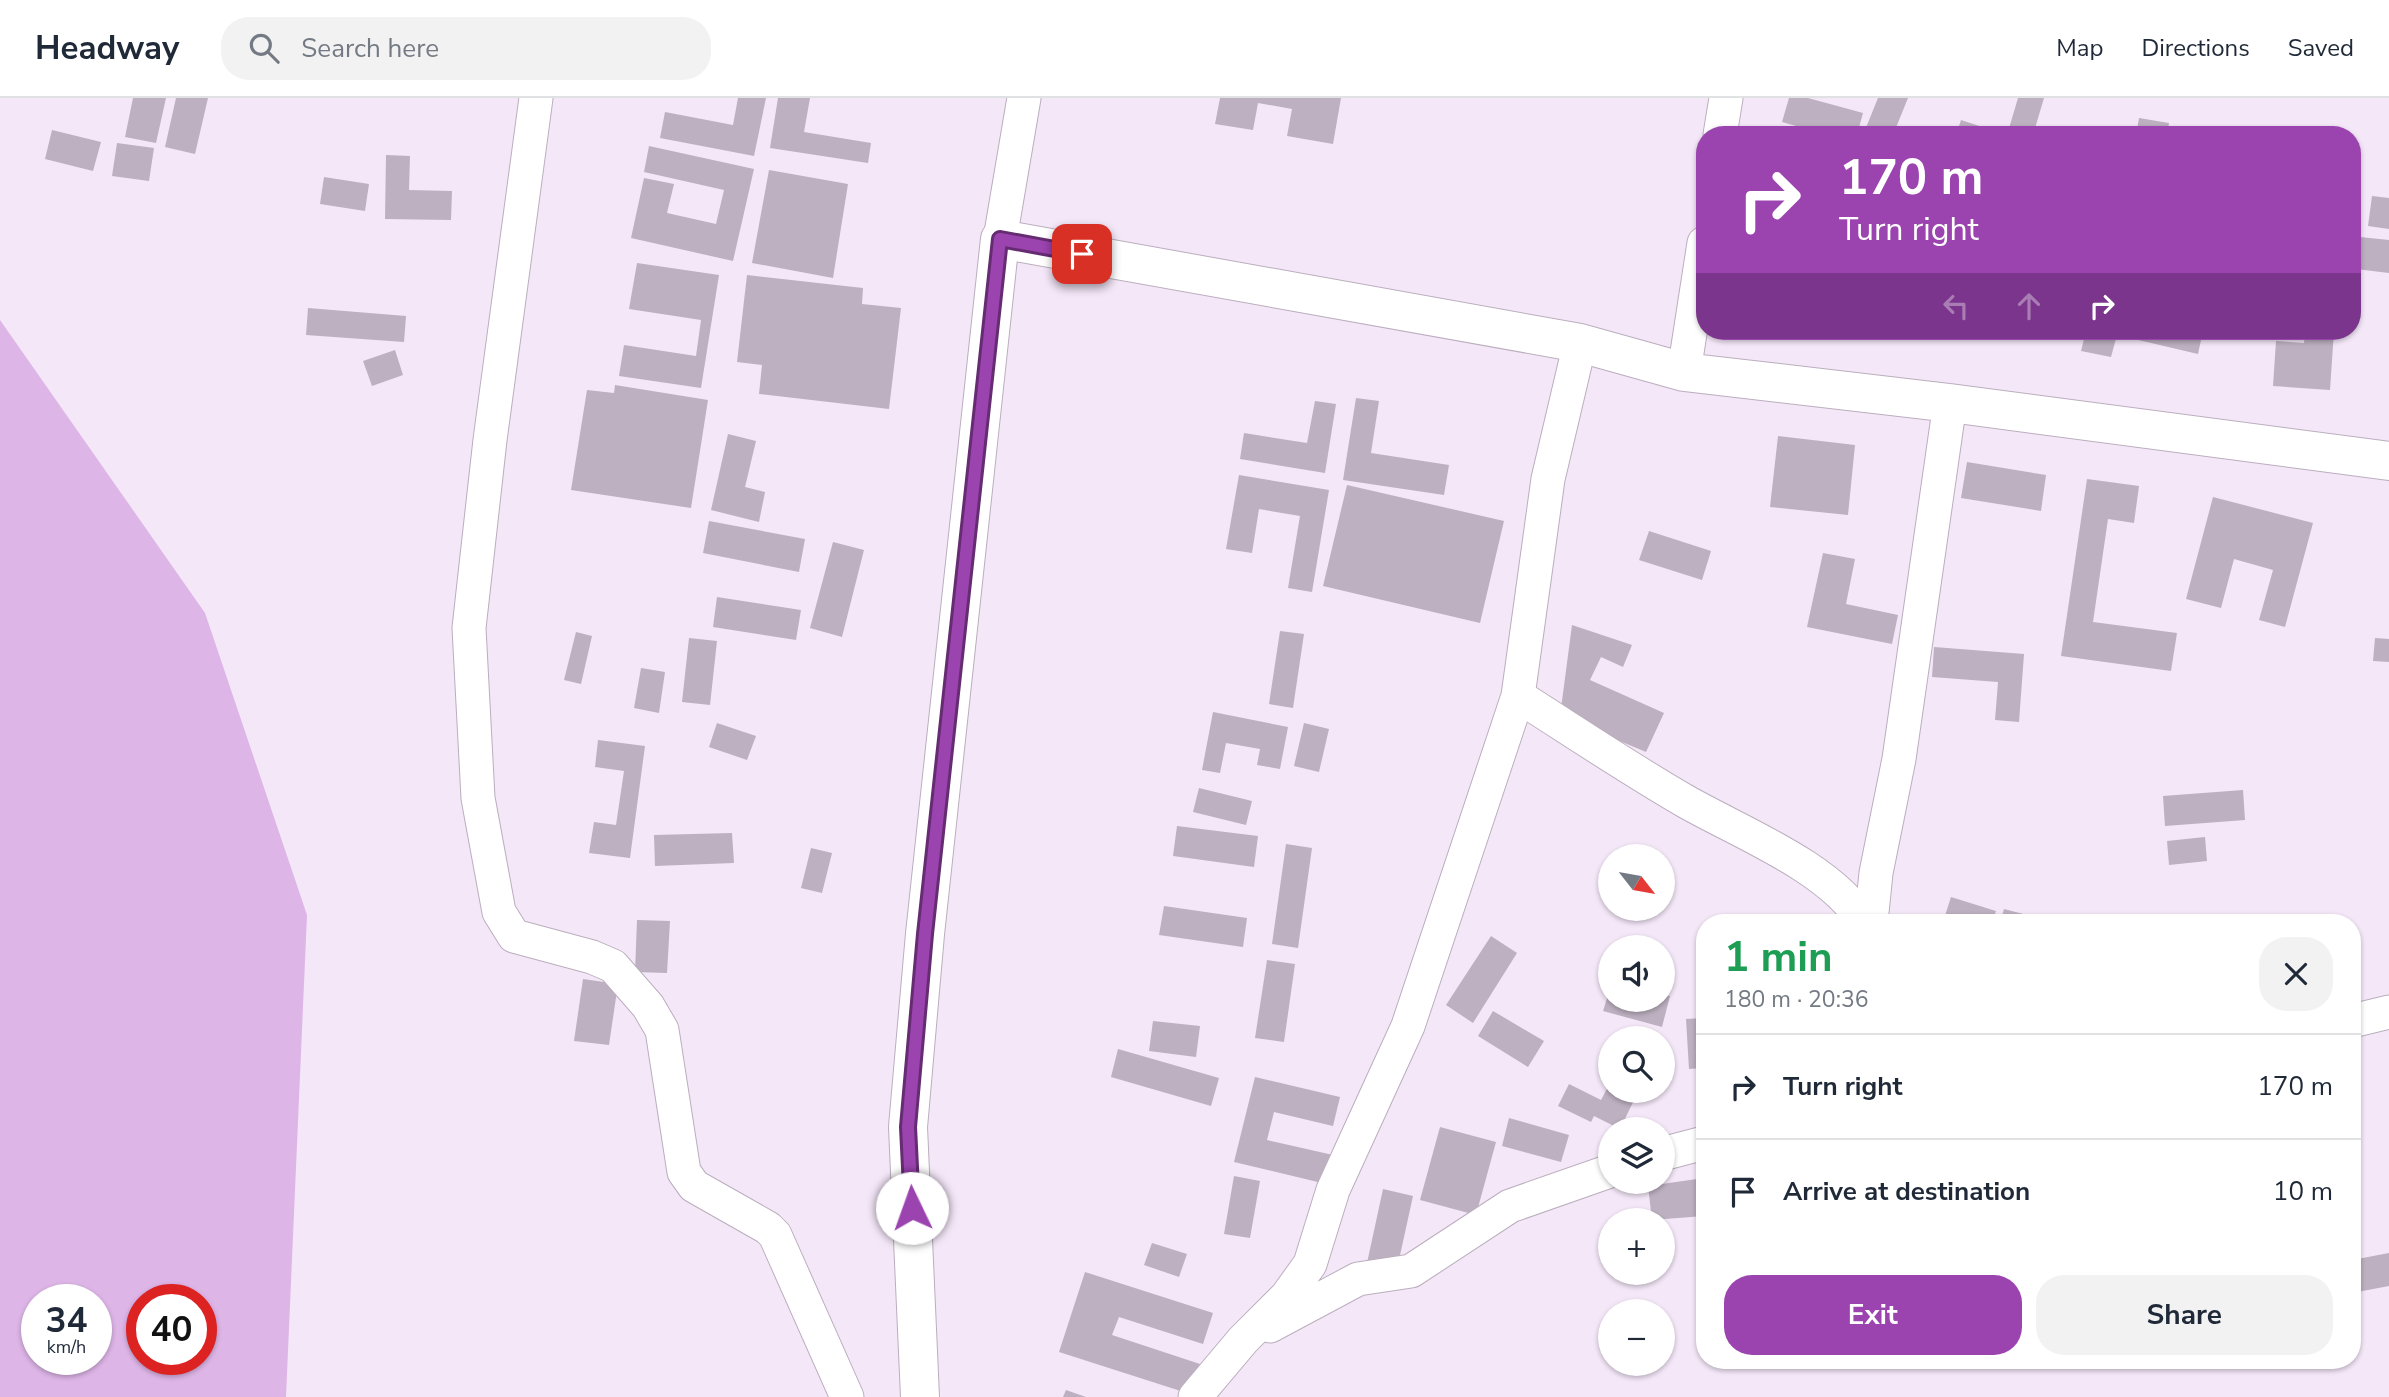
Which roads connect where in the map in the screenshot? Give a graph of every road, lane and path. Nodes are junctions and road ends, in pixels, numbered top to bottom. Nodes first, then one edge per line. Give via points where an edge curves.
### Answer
1 (536, 98) edge
2 (1024, 98) edge
3 (1726, 98) edge
4 (1721, 126) edge
5 (1000, 239) junction
6 (1696, 295) edge
7 (1580, 343) junction
8 (1684, 372) junction
9 (1950, 403) junction
10 (2389, 461) edge
11 (1518, 696) junction
12 (1859, 914) edge
13 (1872, 914) edge
14 (2389, 1012) edge
15 (2361, 1019) edge
16 (1696, 1145) edge
17 (1675, 1151) edge
18 (1598, 1175) edge
19 (1243, 1340) junction
20 (847, 1397) edge
21 (920, 1397) edge
22 (1195, 1397) edge

1 - 20 street via 469,628 478,798 499,912 514,936 612,966 657,1018 684,1172 694,1186 775,1235
2 - 5 street
3 - 4 street
5 - 7 street
5 - 21 street via 908,1127
6 - 8 street
7 - 8 street
7 - 11 street via 1548,479
8 - 9 street
9 - 10 street
9 - 13 street
11 - 12 street via 1815,876
11 - 19 street via 1408,1026 1333,1190 1310,1264 1287,1296
14 - 15 street
16 - 17 street
18 - 19 street via 1510,1206 1410,1271 1359,1279
19 - 22 street

